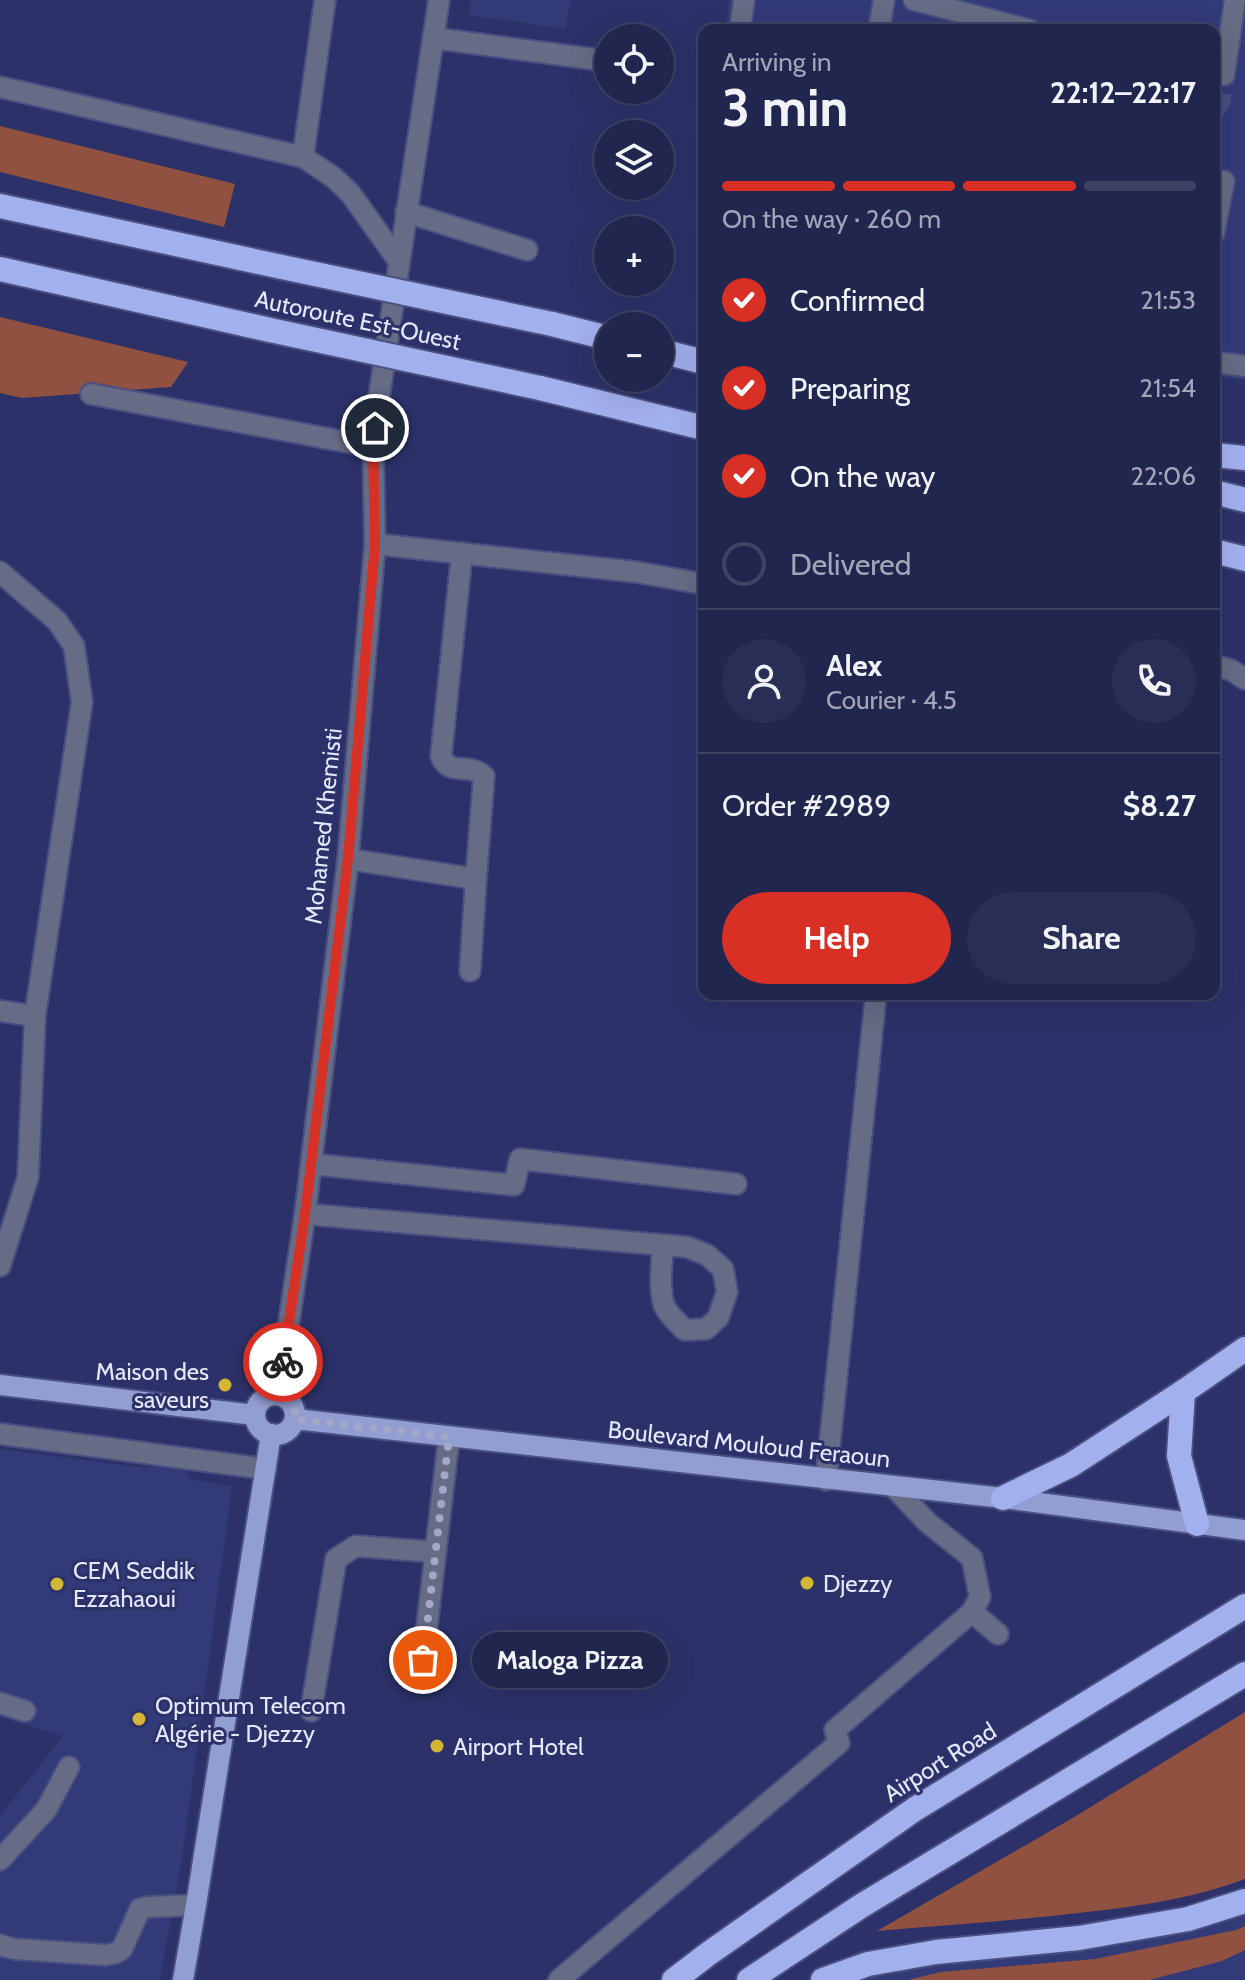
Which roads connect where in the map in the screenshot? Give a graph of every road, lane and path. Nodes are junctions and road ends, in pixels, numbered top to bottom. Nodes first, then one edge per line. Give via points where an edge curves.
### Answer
1 (325, 0) edge
2 (439, 0) edge
3 (744, 0) edge
4 (884, 0) edge
5 (914, 0) edge
6 (1235, 0) edge
7 (741, 24) edge
8 (880, 24) edge
9 (1007, 24) edge
10 (433, 38) junction
11 (594, 59) edge
12 (1224, 75) tunnel mouth
13 (0, 87) edge
14 (303, 157) junction
15 (1224, 181) dead end
16 (1220, 202) edge
17 (0, 206) edge
18 (406, 212) junction
19 (527, 250) dead end
20 (398, 260) junction
21 (0, 269) edge
22 (594, 334) edge
23 (674, 354) edge
24 (698, 360) edge
25 (1220, 363) edge
26 (1245, 366) edge
27 (91, 394) dead end
28 (698, 427) edge
29 (373, 447) junction
30 (1220, 456) edge
31 (1245, 458) edge
32 (1220, 494) edge
33 (1245, 500) edge
34 (375, 544) junction
35 (462, 553) junction
36 (1227, 555) edge
37 (1245, 567) edge
38 (0, 572) edge
39 (698, 583) edge
40 (1220, 667) edge
41 (1245, 679) edge
42 (348, 859) junction
43 (476, 879) junction
44 (470, 971) dead end
45 (875, 1000) edge
46 (0, 1011) edge
47 (35, 1016) junction
48 (311, 1164) junction
49 (736, 1184) dead end
50 (305, 1214) junction
51 (664, 1245) dead end
52 (0, 1266) edge
53 (1245, 1349) edge
54 (0, 1385) edge
55 (1183, 1392) junction
56 (278, 1395) junction
57 (255, 1415) junction
58 (295, 1419) junction
59 (0, 1434) edge
60 (271, 1434) junction
61 (449, 1437) junction
62 (266, 1469) junction
63 (826, 1480) junction
64 (894, 1487) junction
65 (1003, 1498) junction
66 (1197, 1524) junction
67 (1245, 1530) edge
68 (435, 1552) junction
69 (1245, 1606) edge
70 (972, 1612) junction
71 (998, 1634) dead end
72 (423, 1660) dead end
73 (1245, 1674) edge
74 (0, 1703) edge
75 (25, 1711) dead end
76 (311, 1711) dead end
77 (69, 1767) dead end
78 (0, 1860) edge
79 (1245, 1901) edge
80 (196, 1905) junction
81 (0, 1945) edge
82 (183, 1980) edge
83 (559, 1980) edge
84 (674, 1980) edge
85 (749, 1980) edge
86 (823, 1980) edge

1 - 14 street
2 - 10 street, Mohamed Khemisti
3 - 7 street
4 - 8 street
5 - 9 street
6 - 12 street
10 - 11 street
10 - 18 street, Mohamed Khemisti
13 - 14 street
14 - 20 street via 350,193
15 - 16 street
17 - 22 highway, Autoroute Est-Ouest, bridge
18 - 19 street
18 - 20 street, Mohamed Khemisti
20 - 29 street, Mohamed Khemisti
21 - 28 highway, Autoroute Est-Ouest, bridge
23 - 24 highway
25 - 26 street
27 - 29 street
29 - 34 street, Mohamed Khemisti
30 - 31 highway
32 - 33 highway
34 - 35 street
34 - 42 street, Mohamed Khemisti
35 - 39 street
35 - 43 street via 441,756 449,767 484,776
36 - 37 highway
38 - 47 street via 57,621 74,646 82,702
40 - 41 street
42 - 43 street
42 - 48 street, Mohamed Khemisti
43 - 44 street
45 - 63 street
46 - 47 street
47 - 52 street via 28,1177
48 - 49 street via 514,1185 520,1159
48 - 50 street, Mohamed Khemisti
50 - 51 street
50 - 56 street, Mohamed Khemisti
53 - 55 highway
54 - 57 main road
55 - 65 highway via 1071,1465
55 - 66 highway via 1179,1456
56 - 57 main road via 261,1400
56 - 58 main road via 290,1401
57 - 60 main road via 260,1428
58 - 60 main road via 289,1430
58 - 61 main road, Boulevard Mouloud Feraoun
59 - 62 street
60 - 62 main road
61 - 63 main road, Boulevard Mouloud Feraoun
61 - 68 street
62 - 80 main road
63 - 64 main road, Boulevard Mouloud Feraoun
64 - 65 main road, Boulevard Mouloud Feraoun
64 - 70 street via 972,1558 980,1597
65 - 66 main road, Boulevard Mouloud Feraoun
66 - 67 main road, Boulevard Mouloud Feraoun
68 - 72 street
68 - 76 street via 356,1546 336,1559
69 - 84 highway, Airport Road via 915,1809
70 - 71 street
70 - 83 street via 835,1730 839,1743
73 - 85 highway via 861,1906
74 - 75 street
77 - 78 street via 46,1810
79 - 86 highway via 1188,1919 1079,1938 868,1964
80 - 81 street via 140,1909 116,1953
80 - 82 main road

